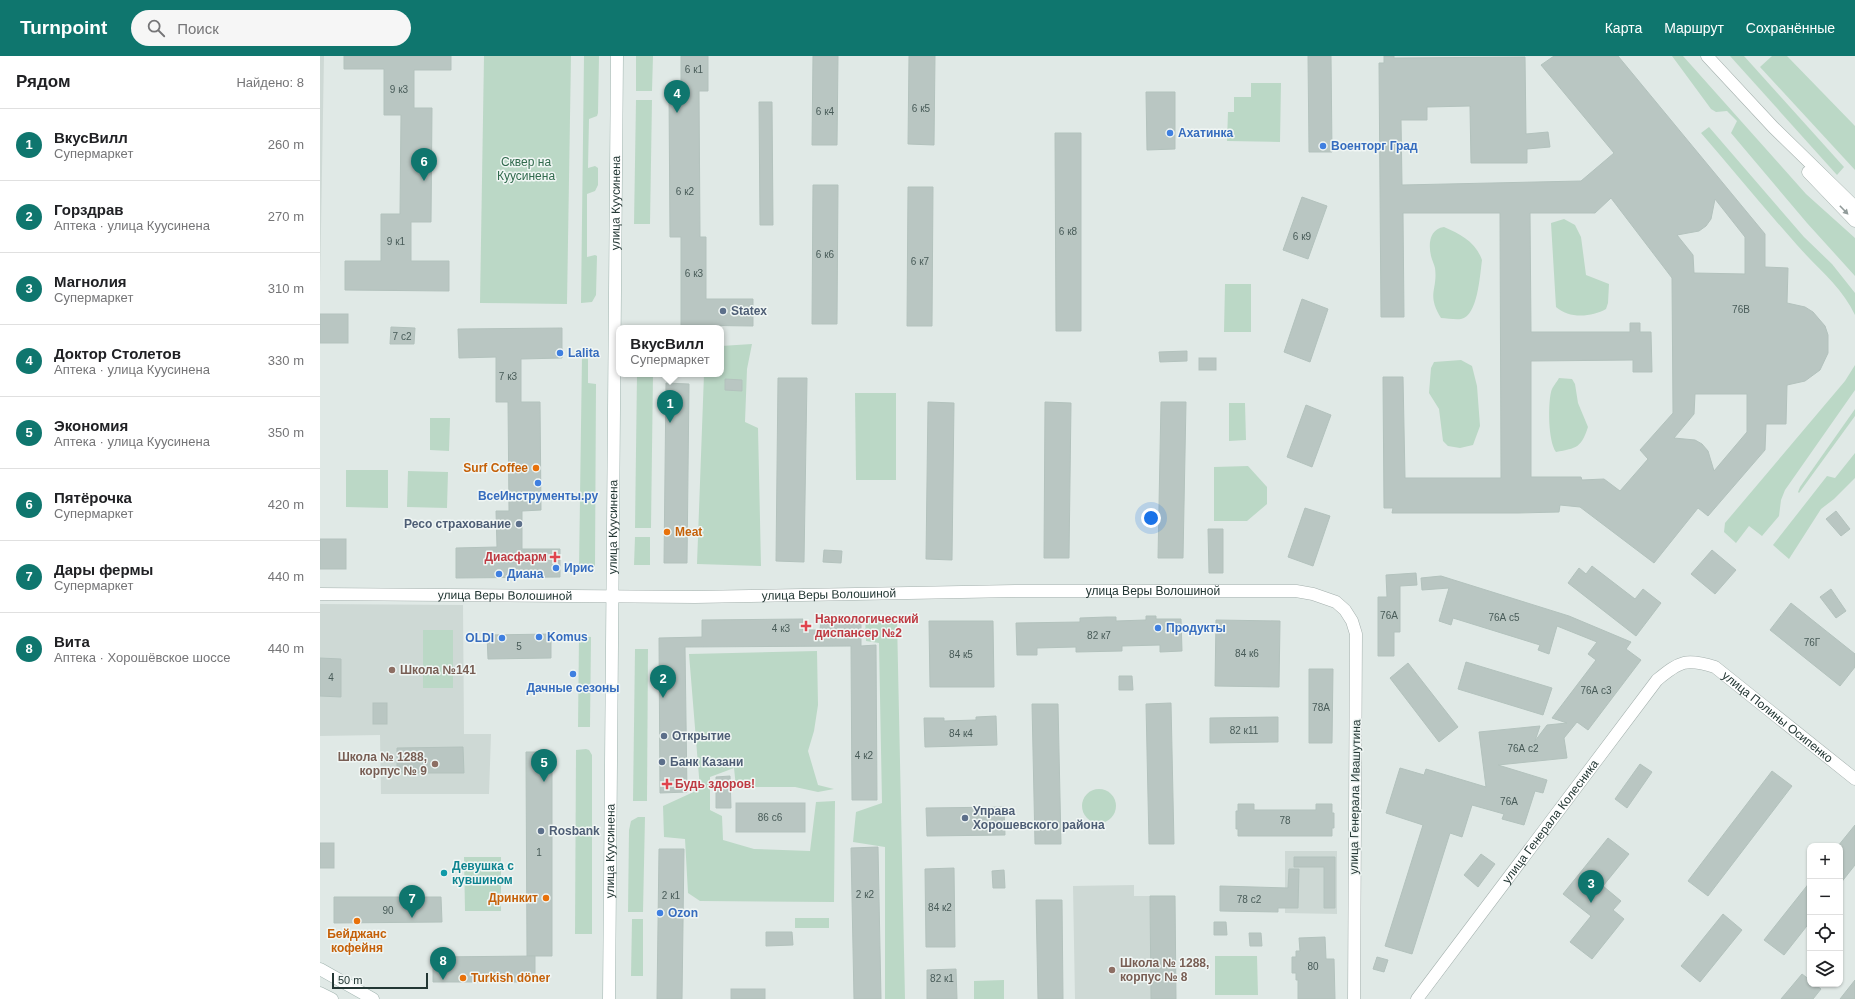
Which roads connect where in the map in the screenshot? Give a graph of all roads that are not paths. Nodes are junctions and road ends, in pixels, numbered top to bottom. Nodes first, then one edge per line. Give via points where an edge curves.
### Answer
1 (617, 56) edge
2 (1707, 56) edge
3 (1773, 127) junction
4 (1837, 190) junction
5 (1855, 203) edge
6 (1855, 207) edge
7 (1855, 221) edge
8 (320, 594) edge
9 (613, 597) junction
10 (1336, 602) joint
11 (1696, 661) joint
12 (1855, 779) edge
13 (320, 969) edge
14 (320, 993) edge
15 (332, 999) edge
16 (373, 999) edge
17 (609, 999) edge
18 (1354, 999) edge
19 (1417, 999) edge

1 - 9 street, улица Куусинена
2 - 3 street
3 - 4 street
3 -> 7 street via 1809,173
4 - 5 street
4 - 6 street
8 - 9 street, улица Веры Волошиной
9 - 10 street, улица Веры Волошиной via 1204,590 1300,591
9 - 17 street, улица Куусинена
10 - 18 street, улица Генерала Ивашутина via 1352,621 1356,634
11 - 12 street, улица Полины Осипенко via 1716,667
11 - 19 street, улица Генерала Колесника via 1675,666 1657,680
13 - 16 street
14 - 15 street

